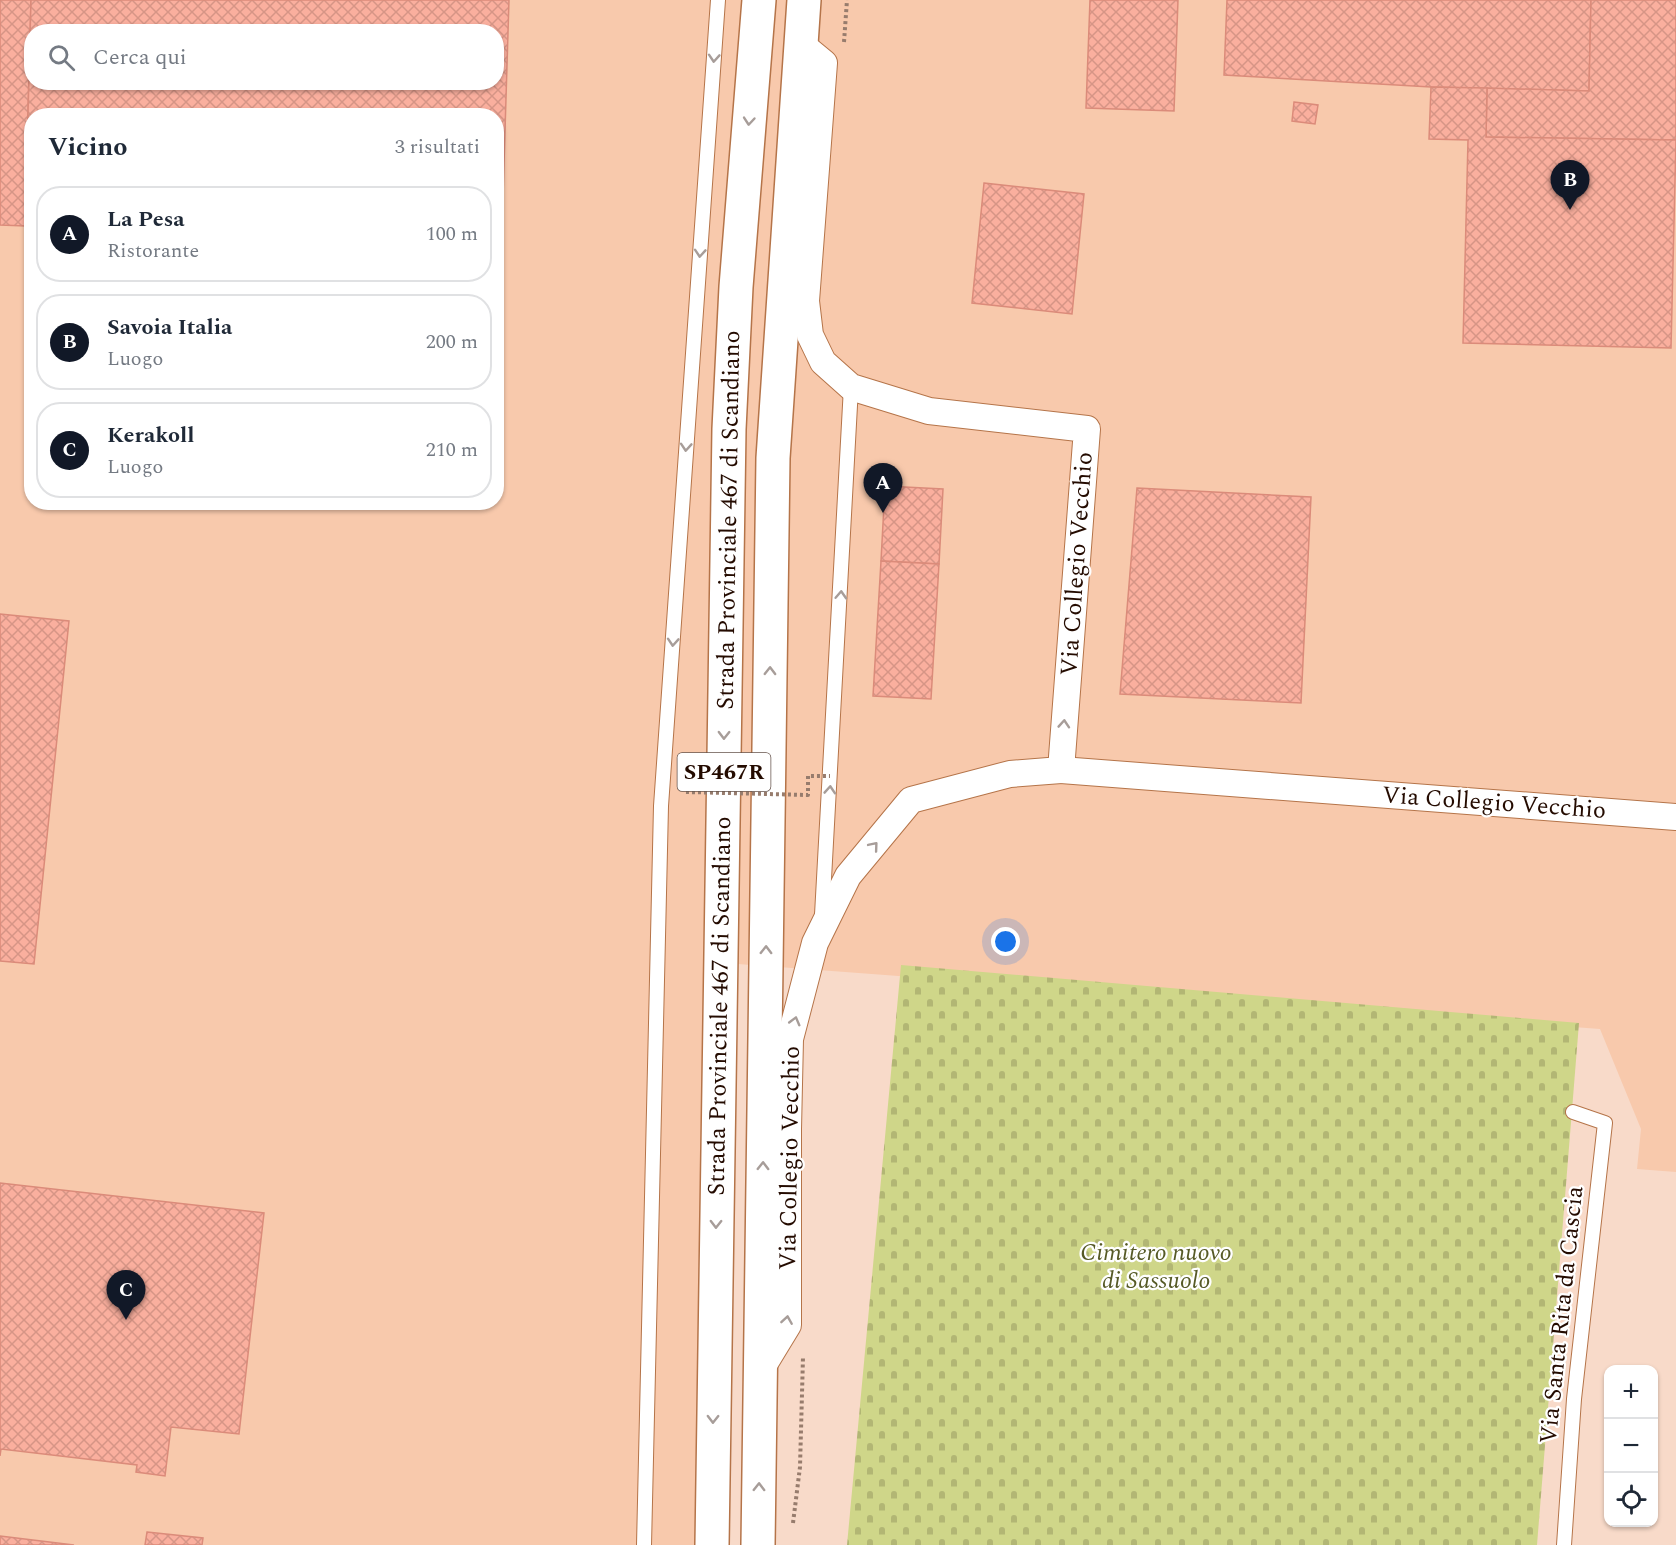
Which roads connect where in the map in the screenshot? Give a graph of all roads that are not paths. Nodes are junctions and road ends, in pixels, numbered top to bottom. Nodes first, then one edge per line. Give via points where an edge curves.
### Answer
1 (718, 0) edge
2 (759, 0) edge
3 (804, 0) edge
4 (801, 44) junction
5 (850, 387) junction
6 (1061, 770) junction
7 (1676, 817) edge
8 (821, 932) junction
9 (1573, 1113) dead end
10 (760, 1371) junction
11 (644, 1545) edge
12 (712, 1545) edge
13 (758, 1545) edge
14 (1564, 1545) edge

1 -> 11 lane via 661,806
2 -> 12 main road, Strada Provinciale 467 di Scandiano / SP467R via 729,429
3 - 4 main road, Strada Provinciale 467 di Scandiano / SP467R
4 - 5 street, Via Collegio Vecchio via 824,63 806,301 810,335 822,362
10 -> 4 main road, Strada Provinciale 467 di Scandiano / SP467R via 773,458
6 -> 5 street, Via Collegio Vecchio via 1087,429 929,411
8 -> 5 lane
6 - 7 street, Via Collegio Vecchio
8 -> 6 street, Via Collegio Vecchio via 848,876 911,800 1010,774
10 -> 8 street, Via Collegio Vecchio via 788,1325 790,1039
9 - 14 lane, Via Santa Rita da Cascia via 1605,1123 1574,1399
13 -> 10 main road, Strada Provinciale 467 di Scandiano / SP467R

